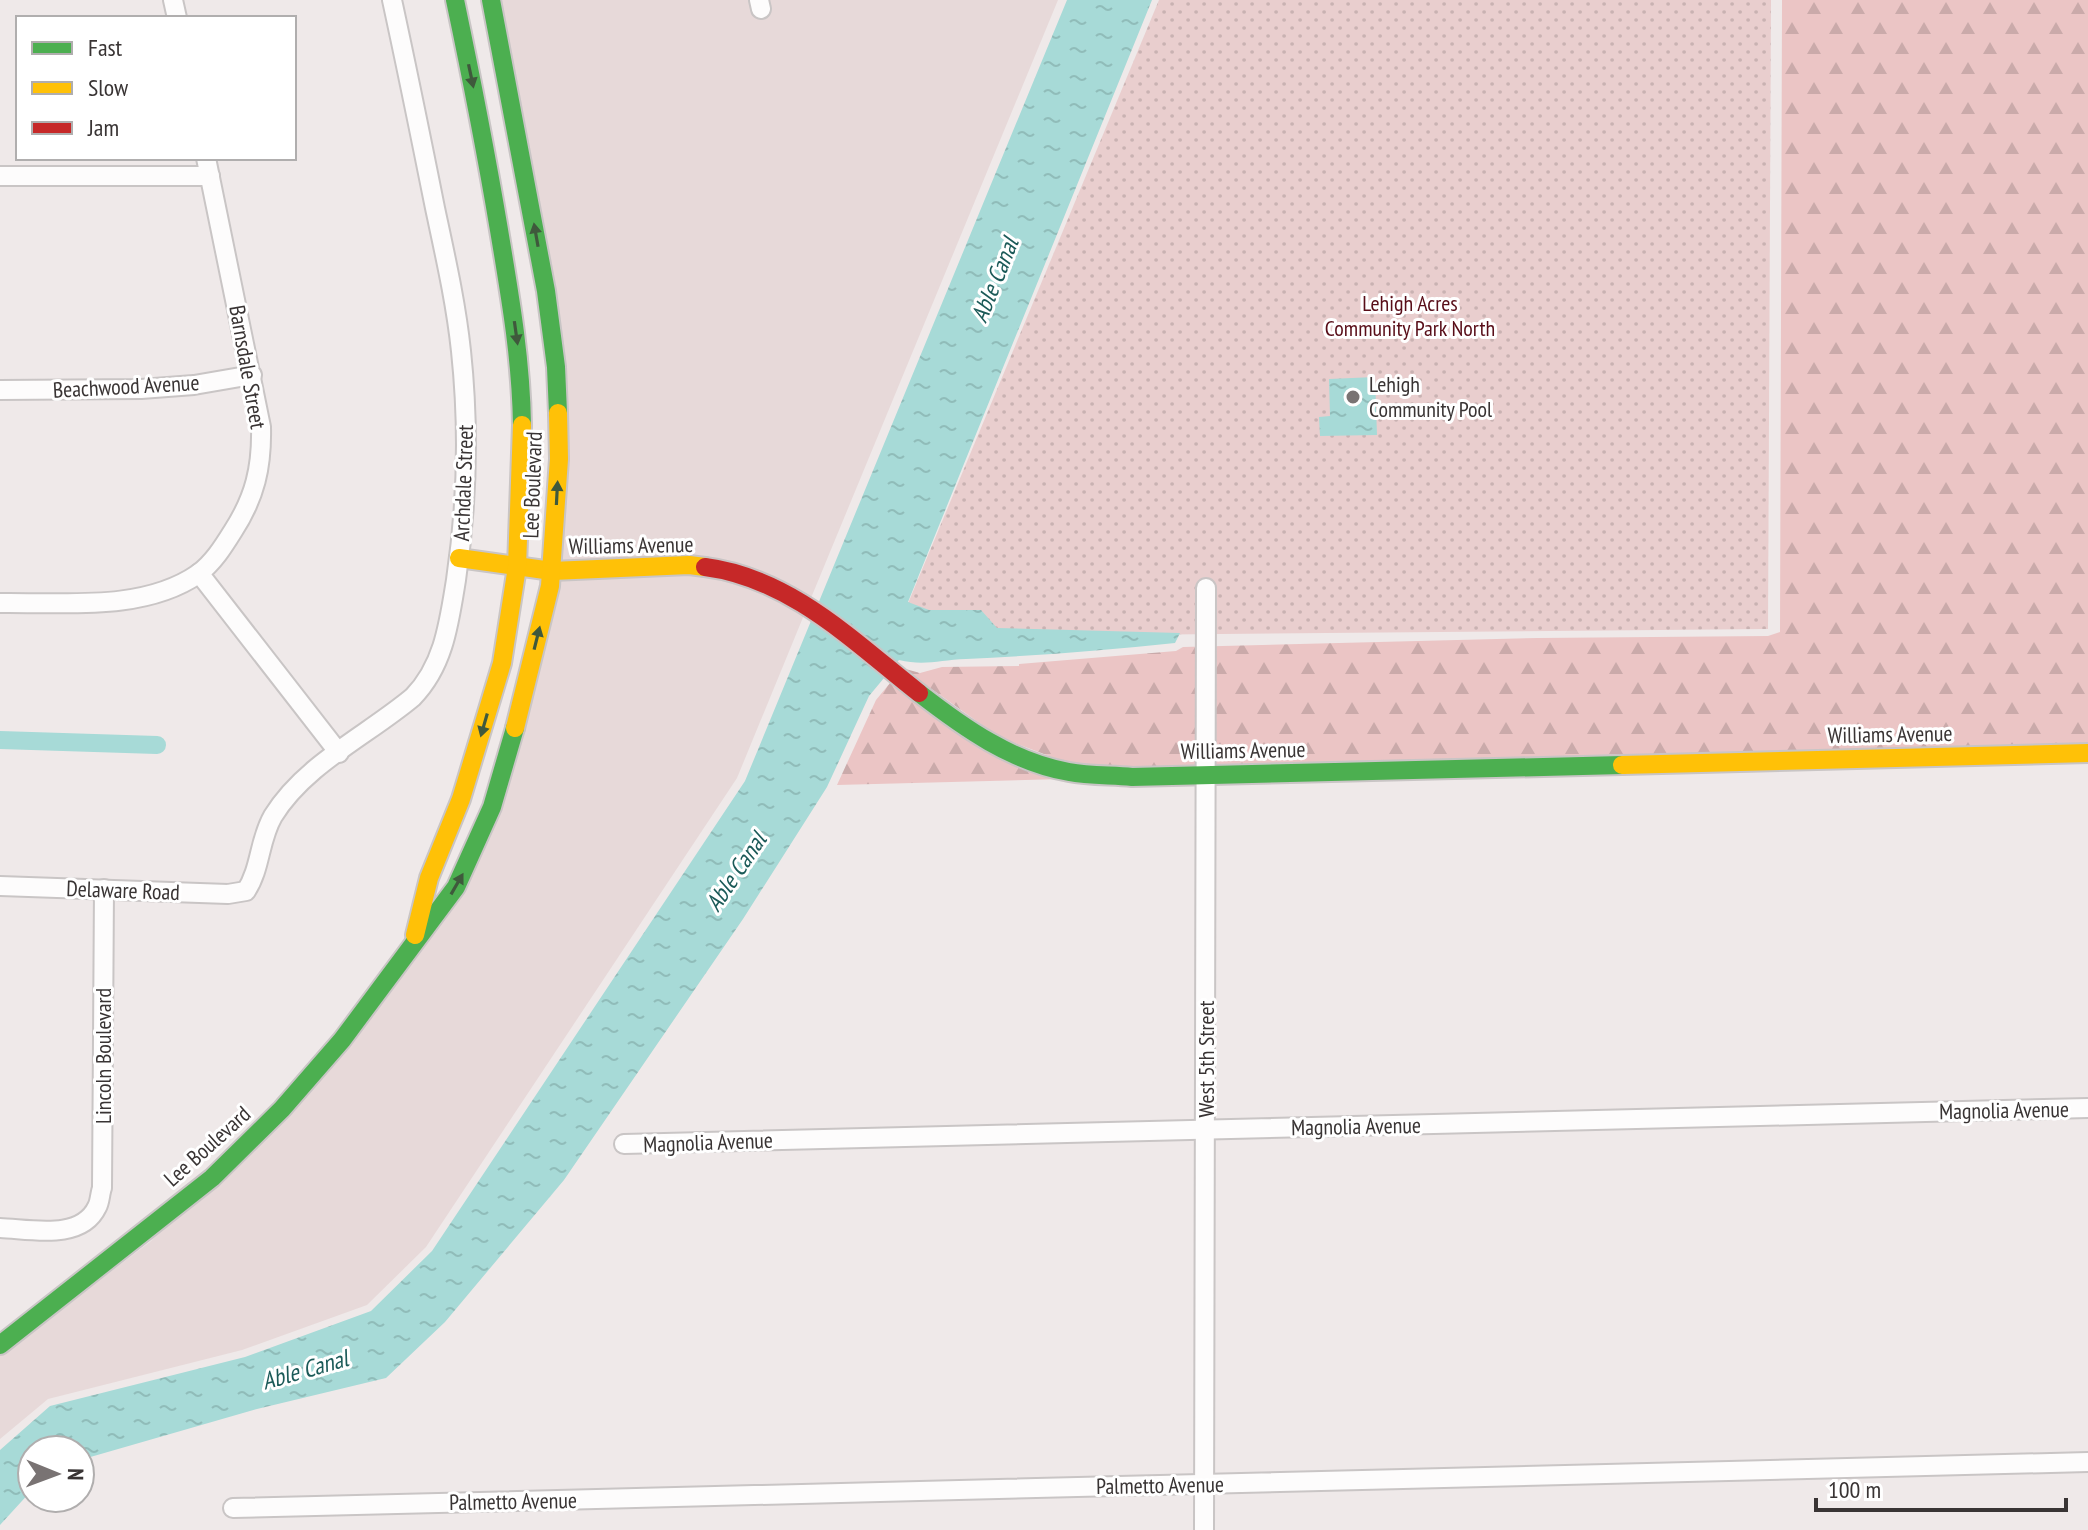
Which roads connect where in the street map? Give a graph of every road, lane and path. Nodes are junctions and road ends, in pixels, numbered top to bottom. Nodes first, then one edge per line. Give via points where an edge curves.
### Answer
1 (392, 0) edge
2 (455, 0) edge
3 (491, 0) edge
4 (208, 167) edge
5 (0, 176) edge
6 (252, 375) junction
7 (0, 390) edge
8 (459, 558) junction
9 (517, 567) junction
10 (552, 571) junction
11 (199, 573) junction
12 (1206, 588) dead end
13 (0, 603) edge
14 (339, 753) junction
15 (2088, 753) edge
16 (1206, 775) junction
17 (0, 886) edge
18 (104, 889) junction
19 (246, 891) joint
20 (412, 947) junction
21 (2088, 1108) edge
22 (1206, 1129) junction
23 (624, 1144) dead end
24 (0, 1228) edge
25 (0, 1345) edge
26 (2088, 1462) edge
27 (1204, 1484) junction
28 (233, 1508) dead end
29 (1204, 1530) edge

1 - 8 street, Archdale Street via 461,350 465,422
2 -> 9 main road, Lee Boulevard via 521,368
10 -> 3 main road, Lee Boulevard via 559,459 556,367
4 - 5 street
4 - 6 street, Barnsdale Street
6 - 7 street, Beachwood Avenue via 141,389
6 - 11 street, Barnsdale Street via 261,427 259,476 244,515
8 - 9 main road, Williams Avenue
8 - 14 street, Archdale Street via 442,650 427,683
9 - 10 main road, Williams Avenue
9 -> 20 main road, Lee Boulevard via 502,663 461,799 429,878
10 - 16 main road, Williams Avenue via 689,565 737,573 798,599 974,734 1036,763 1089,775
20 -> 10 main road, Lee Boulevard via 456,887 492,807
11 - 13 street via 138,598
11 - 14 street
12 - 16 street, West 5th Street
14 - 19 street, Archdale Street via 301,784 272,818 255,878
15 - 16 main road, Williams Avenue
16 - 22 street, West 5th Street
17 - 18 street, Delaware Road
18 - 19 street, Delaware Road
18 - 24 street, Lincoln Boulevard via 102,1188 97,1207 73,1228
20 - 25 main road, Lee Boulevard via 315,1073 243,1149
21 - 22 street, Magnolia Avenue
22 - 23 street, Magnolia Avenue
22 - 27 street, West 5th Street
26 - 27 street, Palmetto Avenue
27 - 28 street, Palmetto Avenue
27 - 29 street, West 5th Street

